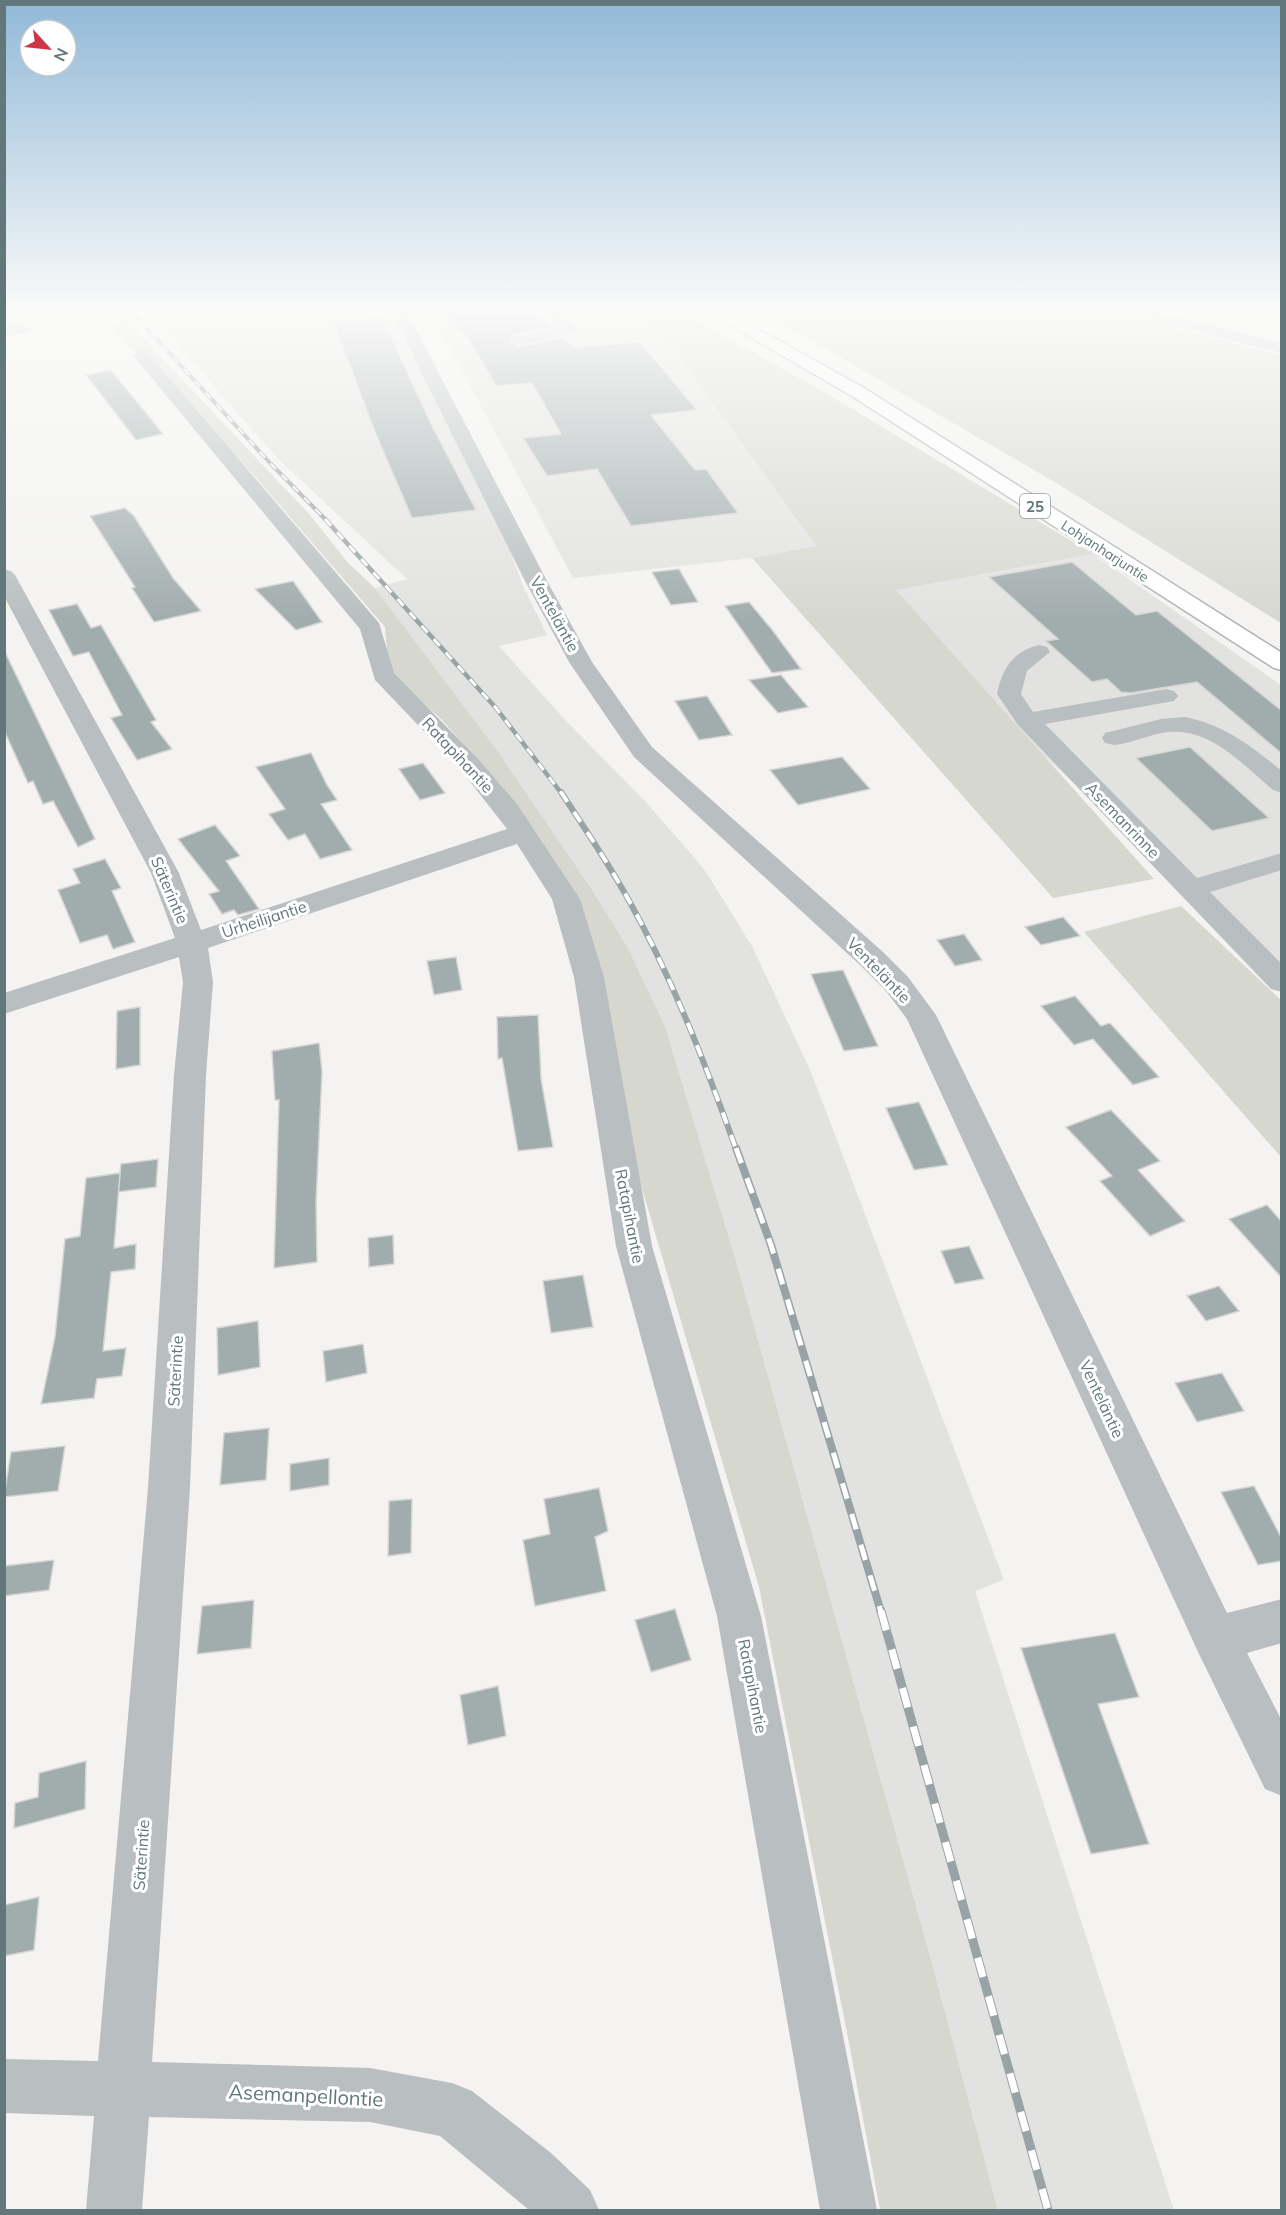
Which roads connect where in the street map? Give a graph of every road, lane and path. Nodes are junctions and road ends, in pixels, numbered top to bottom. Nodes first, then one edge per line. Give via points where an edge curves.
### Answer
1 (190, 413) edge
2 (451, 413) edge
3 (891, 413) edge
4 (915, 413) edge
5 (1170, 568) dead end
6 (4, 575) edge
7 (1039, 652) dead end
8 (1281, 663) edge
9 (1166, 696) dead end
10 (1027, 720) junction
11 (1114, 738) dead end
12 (1281, 785) edge
13 (523, 833) junction
14 (1281, 861) edge
15 (1189, 889) junction
16 (192, 943) junction
17 (1281, 981) edge
18 (4, 1004) edge
19 (1281, 1621) edge
20 (1215, 1638) junction
21 (1281, 1772) edge
22 (4, 2086) edge
23 (123, 2087) junction
24 (114, 2211) edge
25 (570, 2211) edge
26 (849, 2211) edge

1 - 13 street, Ratapihantie via 371,628 383,675 470,765
2 - 20 street, Venteläntie via 581,662 643,752 872,959 921,1015
3 - 8 highway, Lohjanharjuntie / 25
4 - 5 highway, Lohjanharjuntie / 25
6 - 16 street, Säterintie via 165,873
7 - 10 street, Asemanrinne via 1020,662 1012,675 1009,694
9 - 10 street
10 - 15 street, Asemanrinne
11 - 12 street via 1132,737 1169,724 1217,734
13 - 16 street, Urheilijantie
13 - 26 street, Ratapihantie via 566,899 589,977 634,1246 740,1616
14 - 15 street
15 - 17 street, Asemanrinne
16 - 18 street, Urheilijantie
16 - 23 street, Säterintie via 198,982 169,1488
19 - 20 street
20 - 21 street, Venteläntie
22 - 23 street, Asemanpellontie
23 - 24 street, Säterintie
23 - 25 street, Asemanpellontie via 370,2095 452,2111 531,2173

